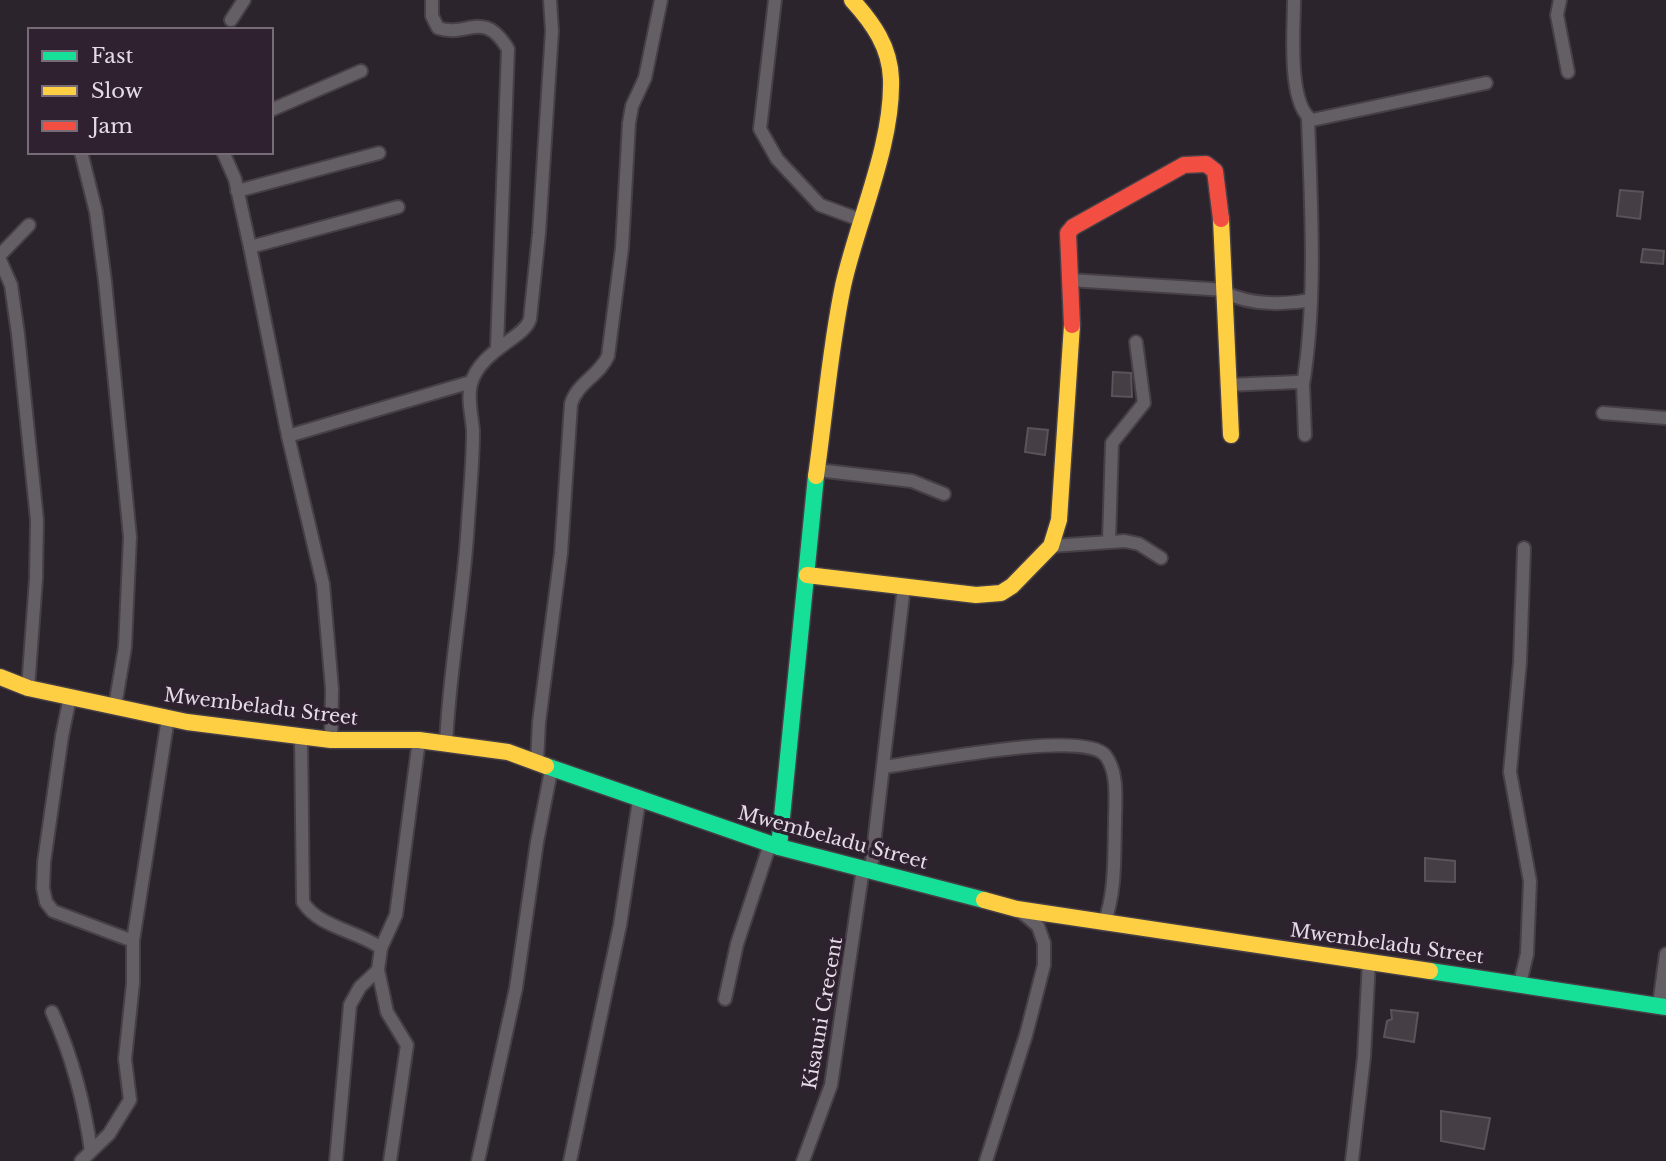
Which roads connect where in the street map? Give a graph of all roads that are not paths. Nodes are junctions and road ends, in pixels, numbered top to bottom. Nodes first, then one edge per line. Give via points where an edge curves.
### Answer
1 (244, 0) edge
2 (432, 0) edge
3 (550, 0) edge
4 (661, 0) edge
5 (775, 0) edge
6 (852, 0) edge
7 (1294, 0) edge
8 (1560, 0) edge
9 (231, 20) dead end
10 (361, 71) dead end
11 (1567, 72) dead end
12 (1486, 83) dead end
13 (273, 109) edge
14 (1308, 118) junction
15 (379, 153) dead end
16 (82, 154) edge
17 (224, 154) edge
18 (237, 191) junction
19 (398, 208) dead end
20 (861, 220) junction
21 (29, 226) dead end
22 (250, 247) junction
23 (0, 257) edge
24 (1070, 280) junction
25 (1226, 291) junction
26 (1311, 300) junction
27 (1136, 342) dead end
28 (497, 346) junction
29 (471, 382) junction
30 (1228, 385) junction
31 (1303, 385) junction
32 (1603, 414) dead end
33 (1666, 418) edge
34 (1231, 435) dead end
35 (1305, 435) dead end
36 (288, 436) junction
37 (817, 470) junction
38 (944, 494) dead end
39 (1110, 541) junction
40 (1051, 546) junction
41 (1524, 548) dead end
42 (1161, 558) dead end
43 (807, 575) junction
44 (904, 586) junction
45 (0, 677) edge
46 (28, 688) junction
47 (70, 696) junction
48 (115, 706) junction
49 (168, 718) junction
50 (301, 736) junction
51 (331, 740) junction
52 (419, 740) junction
53 (446, 745) junction
54 (544, 764) junction
55 (883, 767) junction
56 (639, 801) junction
57 (775, 845) junction
58 (867, 868) junction
59 (1017, 909) junction
60 (1104, 924) junction
61 (133, 941) junction
62 (381, 948) junction
63 (1666, 954) edge
64 (1369, 961) junction
65 (378, 971) junction
66 (1520, 983) junction
67 (725, 999) dead end
68 (1662, 1006) edge
69 (52, 1012) dead end
70 (91, 1151) junction
71 (81, 1161) edge
72 (336, 1161) edge
73 (390, 1161) edge
74 (478, 1161) edge
75 (570, 1161) edge
76 (803, 1161) edge
77 (986, 1161) edge
78 (1352, 1161) edge

1 - 9 street
2 - 28 street via 438,28 482,26 499,33 509,49
3 - 28 street via 552,31 530,319 525,331
4 - 54 street via 645,78 629,124 622,248 608,356 602,369 578,388 571,404 561,553 539,722
5 - 20 street via 760,129 777,159 820,205
6 - 20 street via 873,23 887,54 891,80 883,143
7 - 14 street via 1297,86
8 - 11 street via 1557,15
10 - 13 street
12 - 14 street via 1324,119
14 - 26 street
15 - 18 street
16 - 48 street via 96,212 105,281 130,537 125,647
17 - 18 street
18 - 22 street
19 - 22 street
20 - 37 street via 843,287
21 - 23 street
22 - 36 street
23 - 46 street via 11,285 18,334 37,520
24 - 25 street
24 - 25 street via 1067,240 1073,227 1184,165 1206,164 1216,183
24 - 40 street via 1069,426 1059,520
25 - 26 street via 1241,299 1290,304
25 - 30 street
26 - 31 street
27 - 39 street via 1144,403 1112,443
28 - 29 street
29 - 36 street
29 - 53 street via 468,526
30 - 31 street
30 - 34 street
31 - 35 street
32 - 33 street
36 - 51 street via 323,584 332,689
37 - 38 street via 912,481
37 - 43 street
39 - 40 street
39 - 42 street via 1139,544
40 - 44 street via 1001,593 976,595
41 - 66 street via 1510,772 1530,881 1527,954
43 - 44 street
43 - 57 street
44 - 55 street, Kisauni Crecent
45 - 46 street, Mwembeladu Street
46 - 47 street, Mwembeladu Street
47 - 48 street, Mwembeladu Street
47 - 61 street via 44,862 46,902 52,911
48 - 49 street, Mwembeladu Street
49 - 50 street, Mwembeladu Street
49 - 61 street
50 - 51 street, Mwembeladu Street
50 - 62 street via 303,902 318,918 358,933
51 - 52 street, Mwembeladu Street
52 - 53 street, Mwembeladu Street
52 - 62 street via 396,915
53 - 54 street, Mwembeladu Street via 508,752
54 - 56 street, Mwembeladu Street
54 - 74 street via 516,988
55 - 58 street, Kisauni Crecent
55 - 60 street via 983,749 1092,747 1103,753 1112,765 1115,794 1112,902
56 - 57 street, Mwembeladu Street
56 - 75 street via 620,925
57 - 58 street, Mwembeladu Street
57 - 67 street via 737,944
58 - 59 street, Mwembeladu Street
58 - 76 street, Kisauni Crecent via 831,1085
59 - 60 street, Mwembeladu Street
59 - 77 street via 1038,926 1044,965
60 - 64 street, Mwembeladu Street
61 - 70 street via 125,1059 130,1100 109,1134
62 - 65 street
63 - 68 street
64 - 66 street, Mwembeladu Street
64 - 78 street
65 - 72 street via 359,987 349,1005
65 - 73 street via 387,1012 407,1045
66 - 68 street, Mwembeladu Street
69 - 70 street via 73,1060
70 - 71 street

